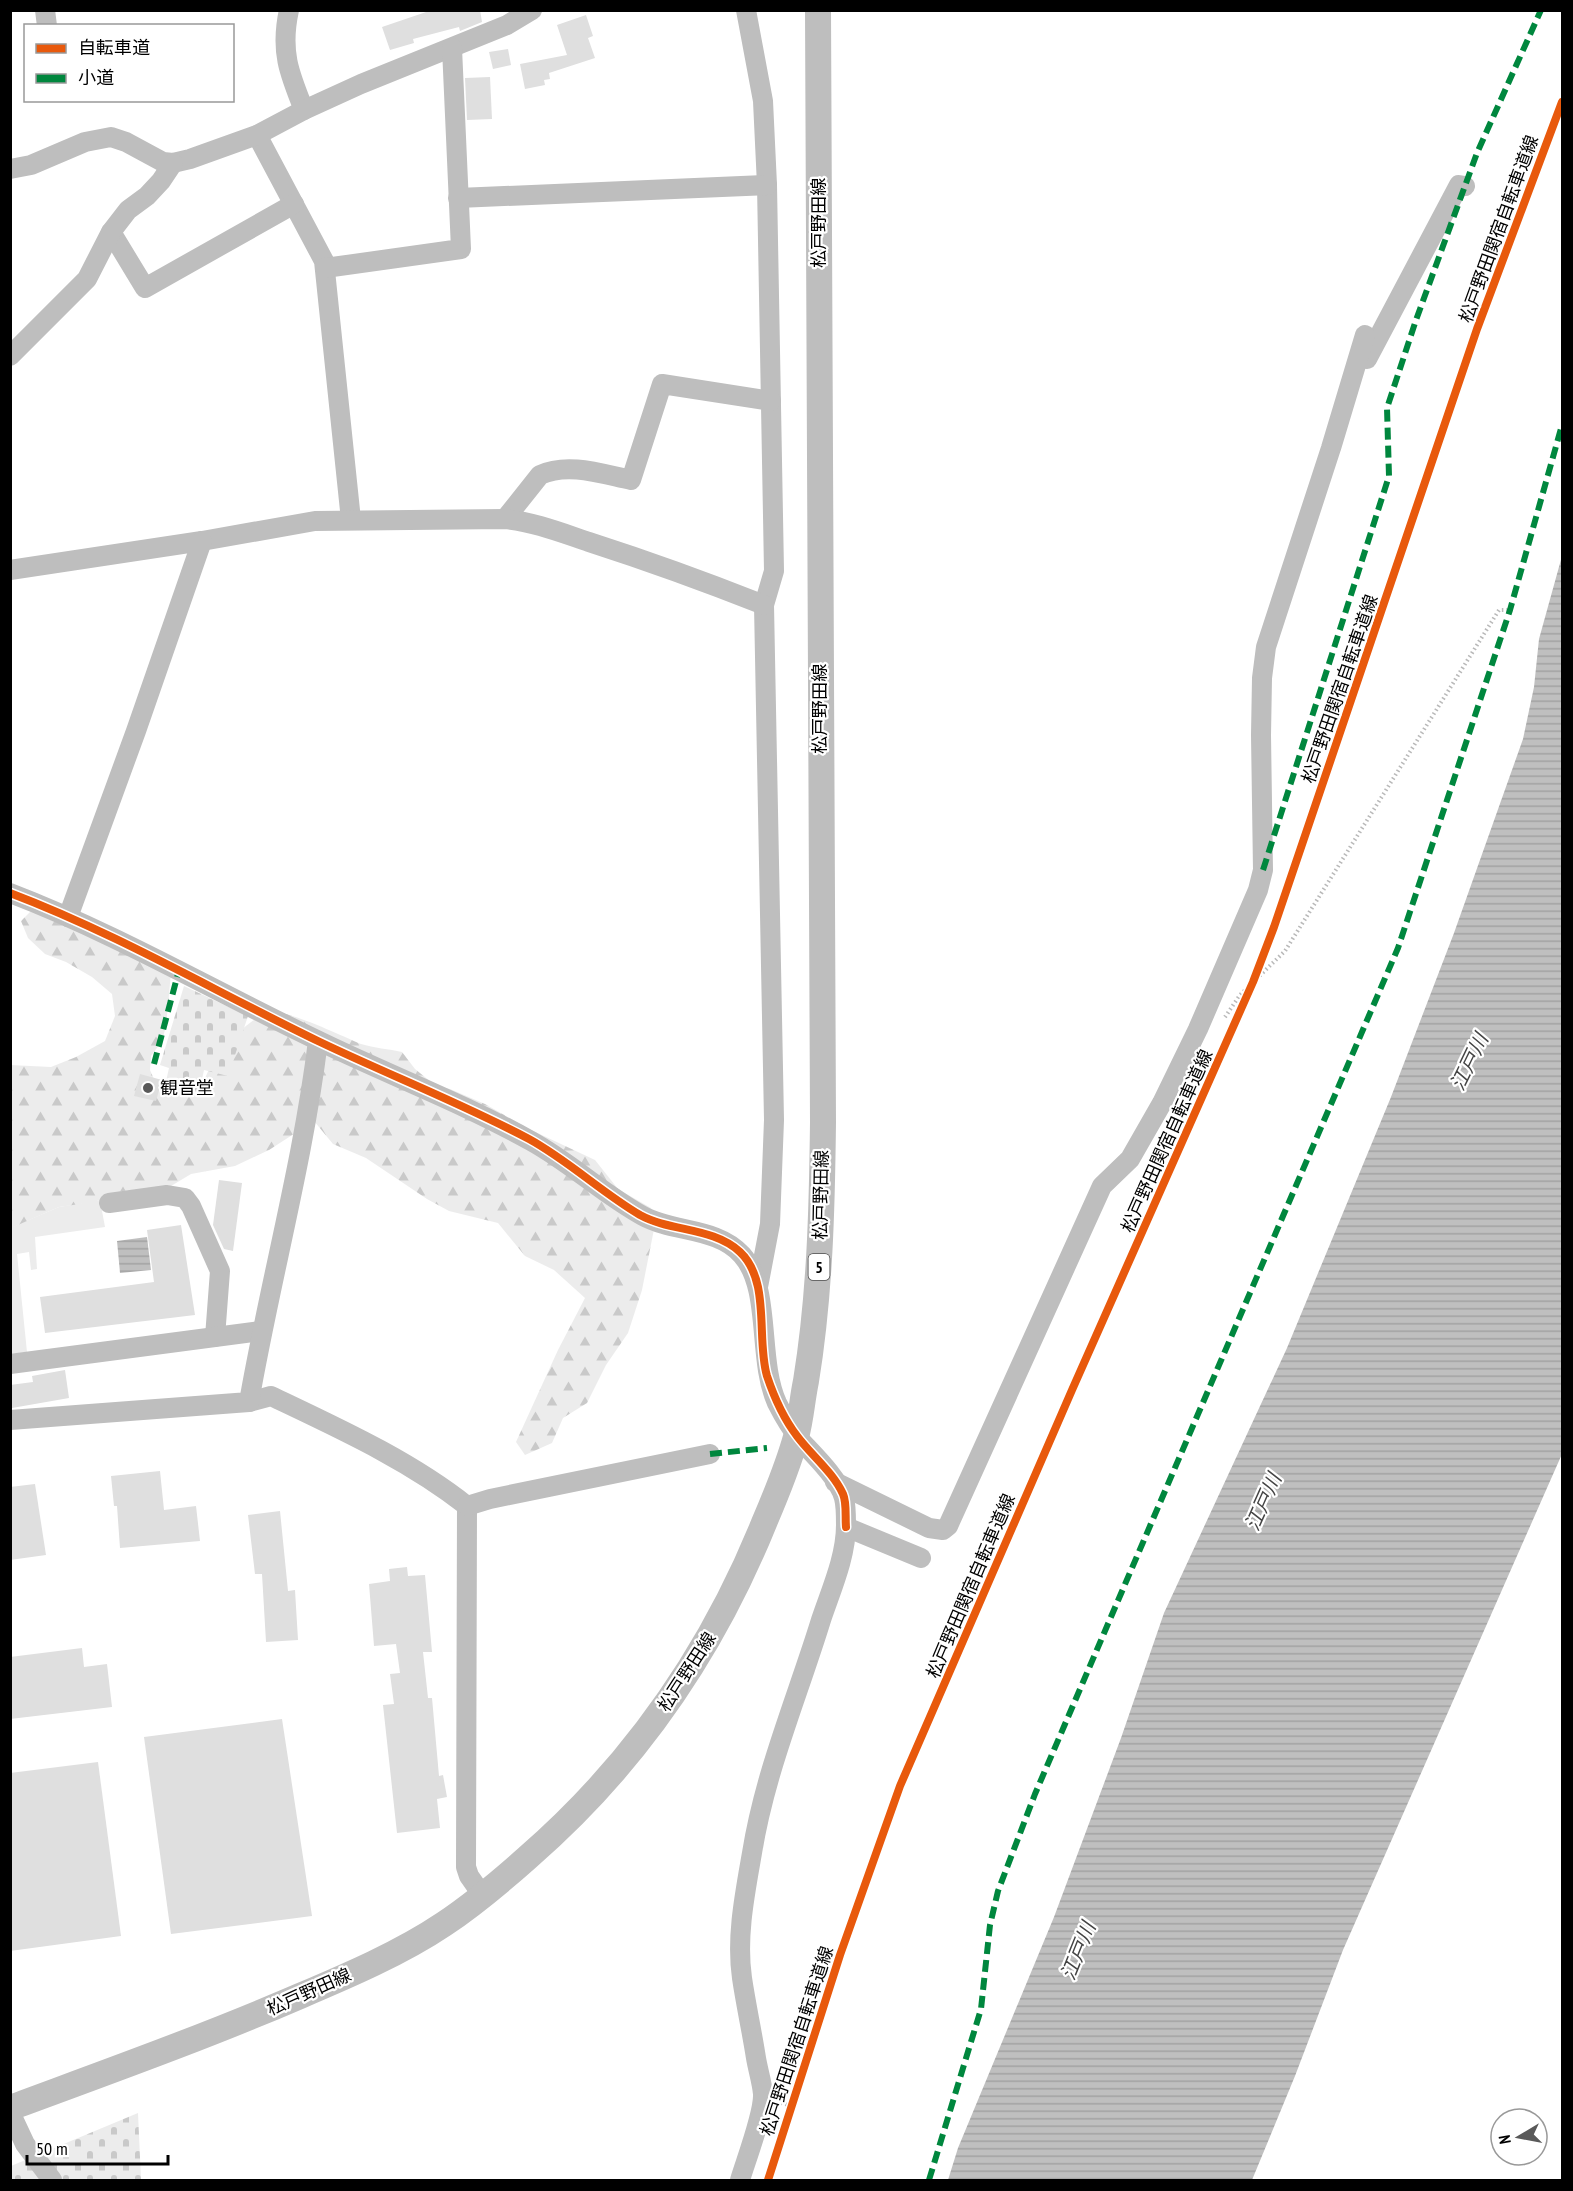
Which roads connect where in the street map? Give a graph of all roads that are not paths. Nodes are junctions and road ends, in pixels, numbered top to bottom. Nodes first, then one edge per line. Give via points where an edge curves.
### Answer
1 (289, 10) edge
2 (532, 10) edge
3 (746, 10) edge
4 (818, 10) edge
5 (504, 18) edge
6 (452, 48) junction
7 (304, 110) junction
8 (257, 135) junction
9 (173, 163) junction
10 (10, 169) edge
11 (767, 185) junction
12 (1465, 186) dead end
13 (458, 198) junction
14 (294, 204) junction
15 (111, 232) junction
16 (326, 268) junction
17 (1365, 335) dead end
18 (10, 356) edge
19 (1356, 365) junction
20 (771, 401) junction
21 (505, 519) junction
22 (351, 520) junction
23 (202, 542) junction
24 (10, 570) edge
25 (764, 605) junction
26 (10, 893) edge
27 (68, 916) junction
28 (318, 1041) junction
29 (109, 1203) dead end
30 (758, 1288) junction
31 (261, 1331) junction
32 (215, 1337) junction
33 (10, 1364) edge
34 (249, 1401) junction
35 (10, 1420) edge
36 (796, 1436) junction
37 (710, 1454) dead end
38 (835, 1482) junction
39 (468, 1506) junction
40 (846, 1527) junction
41 (921, 1558) dead end
42 (483, 1896) junction
43 (10, 2108) edge
44 (10, 2112) edge
45 (52, 2181) edge
46 (740, 2181) edge

1 - 7 street via 285,55
2 - 5 street
3 - 11 street via 763,101
4 - 36 main road, 松戸野田線 / 5 via 823,1110 817,1301
5 - 6 street
6 - 7 street
6 - 13 street
7 - 8 street
8 - 9 street
8 - 14 street
9 - 10 street via 111,137 85,142 31,165
9 - 15 street via 161,181 128,210
11 - 13 street
11 - 20 street
12 - 19 street via 1458,185 1363,366
13 - 16 street via 461,249
14 - 15 street via 144,288
14 - 16 street
15 - 18 street via 87,279
16 - 22 street
17 - 19 street
19 - 38 street via 1266,647 1261,735 1263,870 1246,920 1198,1029 1130,1159 1102,1186 948,1526 943,1530 929,1528
20 - 21 street via 662,384 631,480 571,469 548,471 540,475
20 - 25 street via 774,571
21 - 22 street
21 - 25 street via 524,521 609,549
22 - 23 street via 315,521
23 - 24 street
23 - 27 street
25 - 30 street via 774,1120 770,1224
26 - 27 street
27 - 28 street
28 - 30 street via 529,1139 652,1221 723,1241 740,1252
28 - 31 street via 294,1184
29 - 32 street via 167,1195 185,1198 220,1271
30 - 36 street via 766,1373 777,1404
31 - 32 street
31 - 34 street
32 - 33 street
34 - 35 street
34 - 39 street via 271,1396 364,1441
36 - 38 street
36 - 42 main road, 松戸野田線 / 5 via 751,1556 679,1689 600,1789
37 - 39 street
38 - 40 street via 844,1495
39 - 42 street via 466,1867
40 - 41 street
40 - 46 street via 832,1585 779,1741 755,1830 740,1947 741,1974 763,2097
42 - 43 main road, 松戸野田線 / 5 via 442,1925 353,1973 245,2020
44 - 45 street via 25,2144

